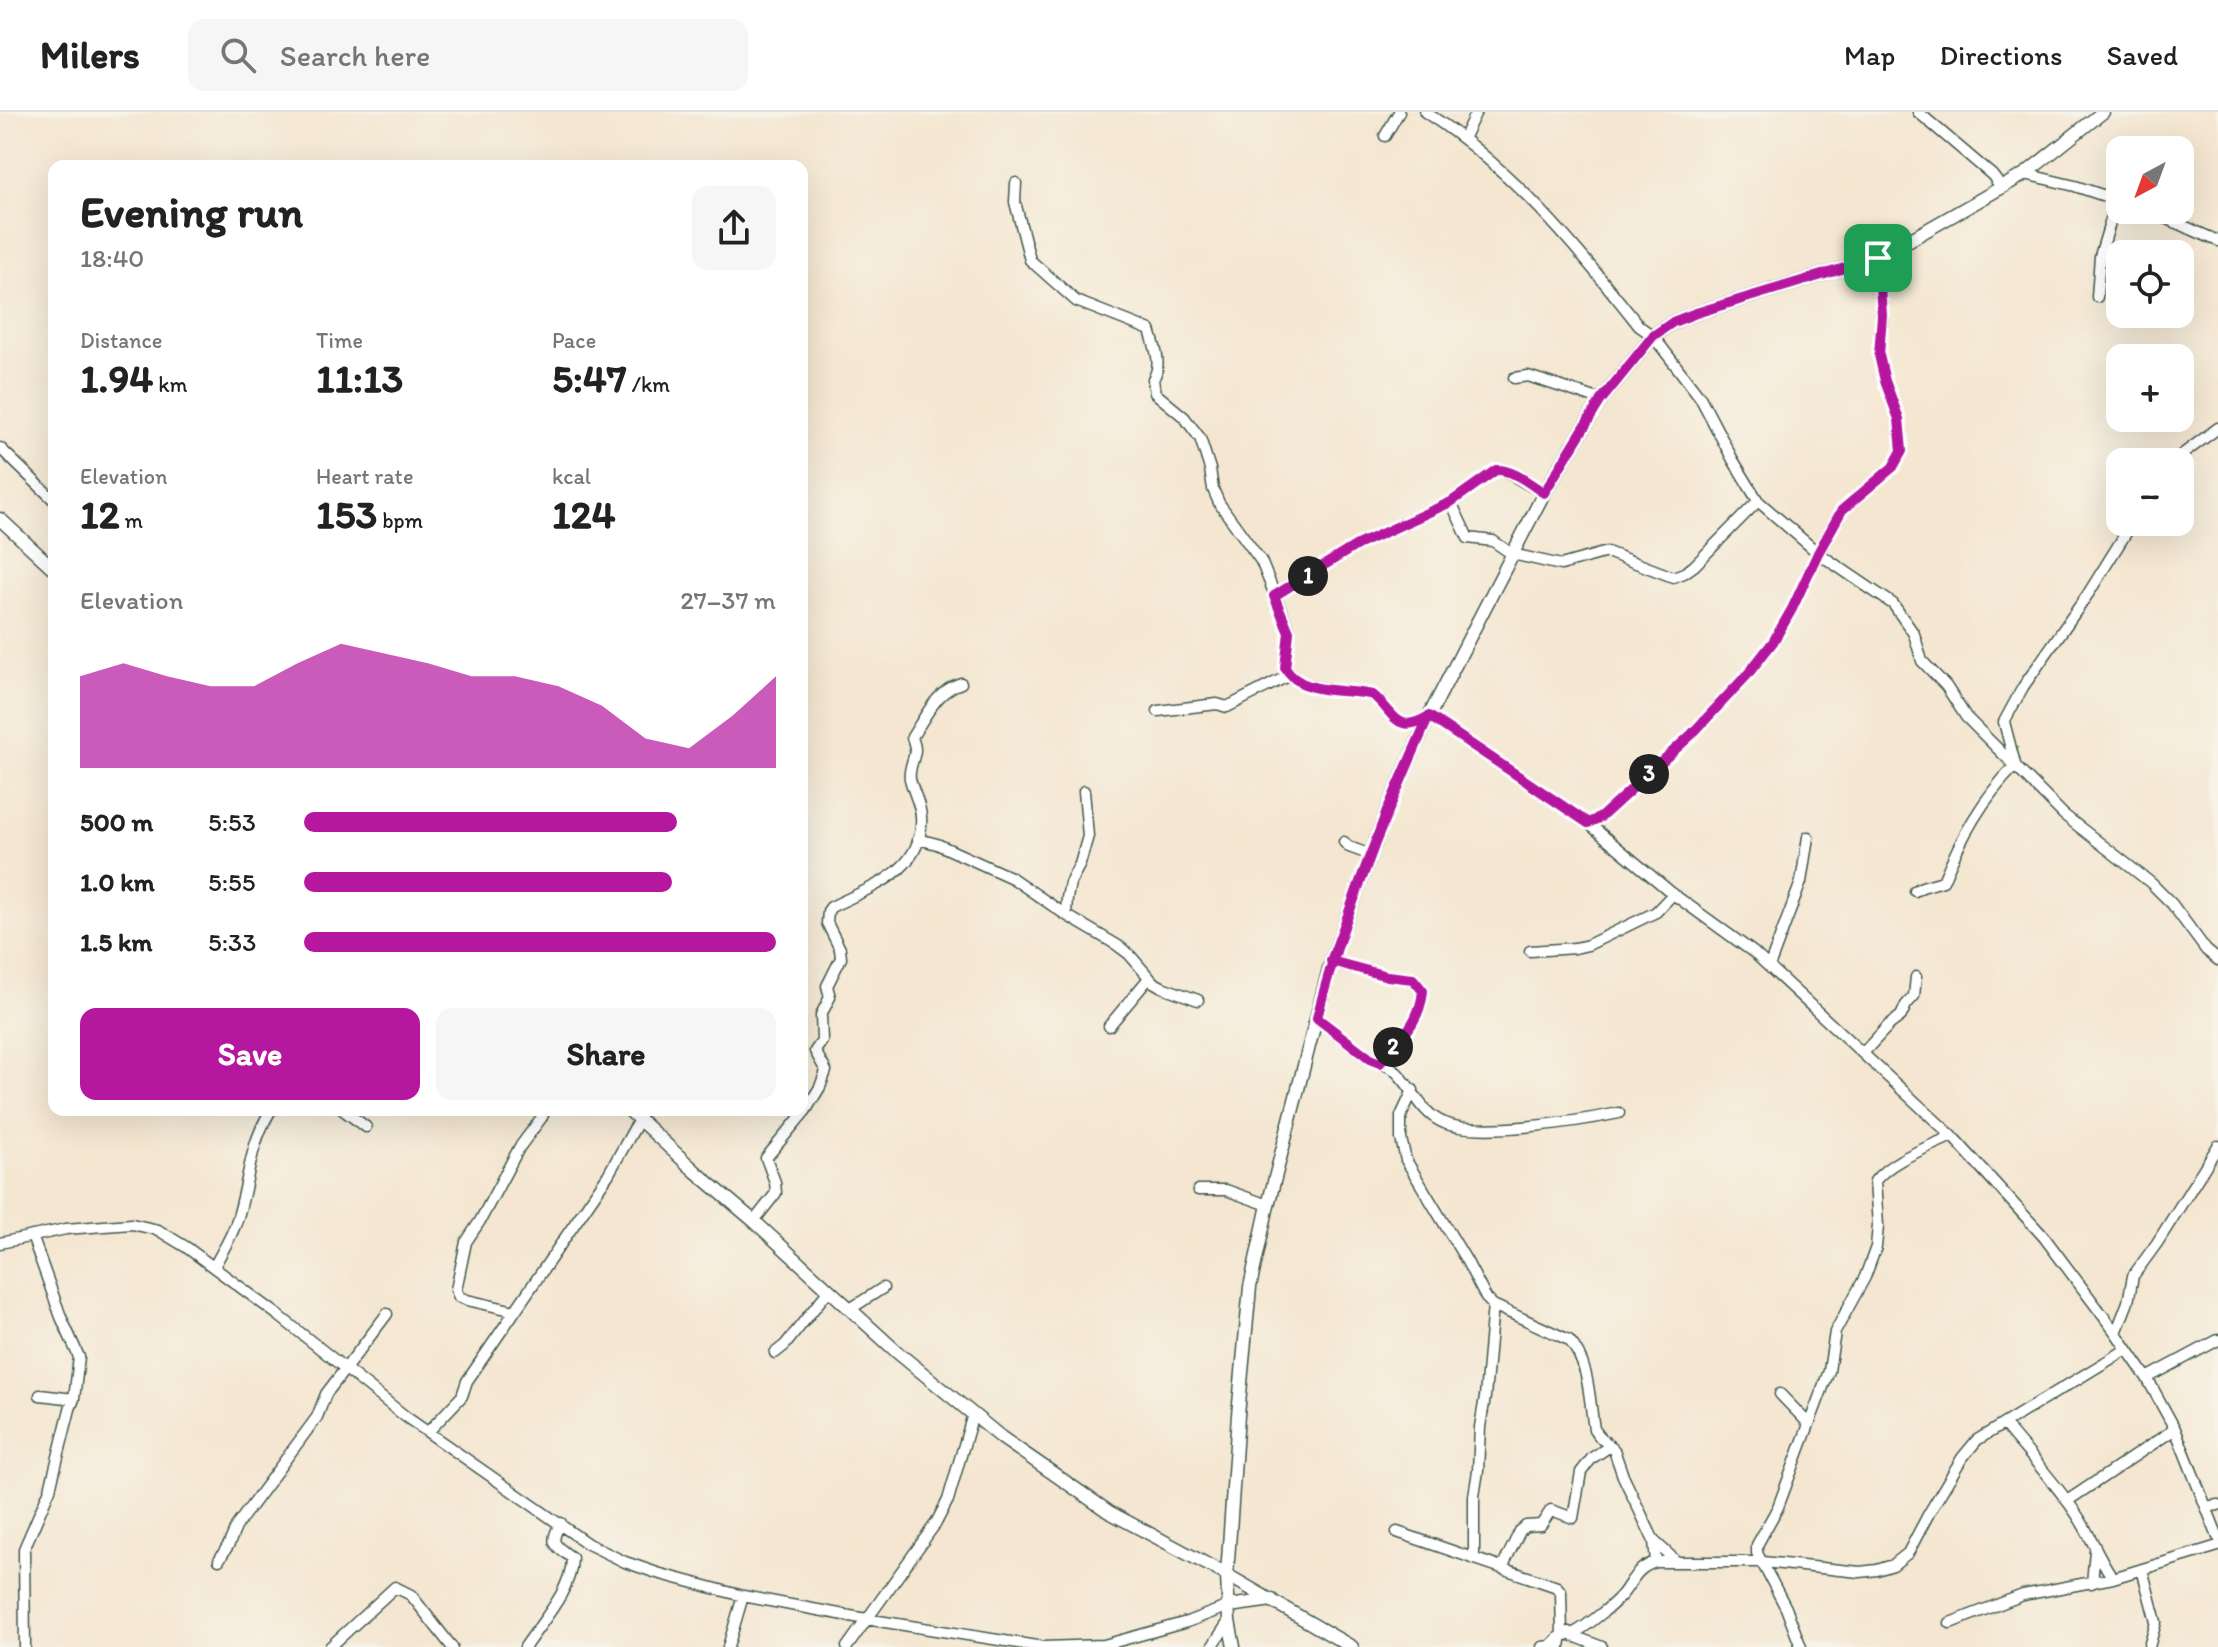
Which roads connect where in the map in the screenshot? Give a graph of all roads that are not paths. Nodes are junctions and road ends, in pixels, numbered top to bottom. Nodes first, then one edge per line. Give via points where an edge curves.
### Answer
1 (1399, 112) edge
2 (1425, 112) edge
3 (1476, 112) edge
4 (1918, 112) edge
5 (2103, 112) edge
6 (1385, 136) dead end
7 (1463, 139) junction
8 (2025, 174) junction
9 (1016, 183) dead end
10 (2002, 188) junction
11 (2106, 196) edge
12 (2110, 224) edge
13 (2179, 224) edge
14 (2218, 241) edge
15 (1878, 258) junction
16 (2097, 297) dead end
17 (1653, 336) junction
18 (1514, 378) dead end
19 (1601, 400) junction
20 (2218, 428) edge
21 (0, 448) edge
22 (2191, 448) edge
23 (1544, 493) junction
24 (48, 494) edge
25 (1758, 501) junction
26 (1451, 502) junction
27 (0, 519) edge
28 (2124, 536) edge
29 (1818, 553) junction
30 (1512, 554) junction
31 (48, 563) edge
32 (1274, 596) junction
33 (1290, 675) junction
34 (961, 683) dead end
35 (1158, 711) dead end
36 (1429, 716) junction
37 (2015, 766) junction
38 (1084, 791) dead end
39 (1588, 823) junction
40 (1808, 837) dead end
41 (918, 839) junction
42 (1344, 842) dead end
43 (1371, 855) junction
44 (1915, 891) dead end
45 (1673, 894) junction
46 (1066, 915) junction
47 (1530, 951) dead end
48 (2218, 960) edge
49 (1331, 961) junction
50 (1769, 967) junction
51 (1916, 977) dead end
52 (1149, 978) junction
53 (1198, 1000) dead end
54 (1317, 1018) junction
55 (1109, 1026) dead end
56 (1863, 1053) junction
57 (1380, 1063) junction
58 (1413, 1090) junction
59 (808, 1107) edge
60 (1619, 1113) dead end
61 (267, 1116) edge
62 (351, 1116) edge
63 (542, 1116) edge
64 (634, 1116) edge
65 (638, 1116) edge
66 (801, 1116) edge
67 (366, 1127) dead end
68 (1952, 1136) junction
69 (2218, 1146) edge
70 (1198, 1190) dead end
71 (1268, 1205) junction
72 (754, 1221) junction
73 (32, 1236) junction
74 (0, 1243) edge
75 (214, 1267) junction
76 (883, 1288) dead end
77 (829, 1290) junction
78 (1493, 1305) junction
79 (850, 1309) junction
80 (515, 1311) junction
81 (387, 1314) dead end
82 (2116, 1333) junction
83 (2218, 1340) edge
84 (2127, 1349) junction
85 (775, 1353) dead end
86 (346, 1370) junction
87 (2147, 1378) junction
88 (1780, 1394) dead end
89 (40, 1395) dead end
90 (74, 1399) junction
91 (973, 1414) junction
92 (1809, 1424) junction
93 (2004, 1424) junction
94 (2175, 1429) junction
95 (428, 1432) junction
96 (1610, 1446) junction
97 (2067, 1501) junction
98 (2218, 1505) edge
99 (2206, 1507) junction
100 (561, 1523) junction
101 (1397, 1532) dead end
102 (2218, 1537) edge
103 (1654, 1541) junction
104 (2218, 1546) edge
105 (2095, 1551) junction
106 (1474, 1559) junction
107 (219, 1560) dead end
108 (1656, 1562) junction
109 (1677, 1562) junction
110 (1763, 1562) junction
111 (1502, 1568) junction
112 (2142, 1569) junction
113 (1227, 1575) junction
114 (2113, 1578) junction
115 (2092, 1583) junction
116 (743, 1596) junction
117 (1272, 1600) junction
118 (1229, 1606) junction
119 (866, 1619) junction
120 (1229, 1621) junction
121 (1950, 1623) dead end
122 (962, 1634) junction
123 (1566, 1635) junction
124 (1103, 1646) edge
125 (25, 1647) edge
126 (330, 1647) edge
127 (452, 1647) edge
128 (525, 1647) edge
129 (728, 1647) edge
130 (847, 1647) edge
131 (961, 1647) edge
132 (1212, 1647) edge
133 (1234, 1647) edge
134 (1352, 1647) edge
135 (1542, 1647) edge
136 (1560, 1647) edge
137 (1602, 1647) edge
138 (1801, 1647) edge
139 (2149, 1647) edge

1 - 6 street
2 - 7 street
3 - 7 street
4 - 10 street
5 - 8 street
7 - 17 street via 1546,213
8 - 10 street
8 - 11 street
9 - 32 street via 1015,202 1030,260 1076,301 1150,330 1158,361 1155,393 1200,438 1219,503 1261,561
10 - 15 street
12 - 16 street via 2100,256
13 - 14 street
15 - 17 street via 1696,313
15 - 29 street via 1879,355 1899,419 1902,451 1893,467 1842,510
17 - 19 street
17 - 25 street via 1700,397
18 - 19 street via 1528,376
19 - 23 street
20 - 22 street
21 - 24 street
23 - 26 street via 1514,474 1496,470
23 - 30 street
25 - 29 street
25 - 30 street via 1694,566 1673,577 1607,552 1561,565
26 - 30 street via 1468,538 1493,541
26 - 32 street via 1357,545
27 - 31 street
28 - 37 street via 2004,722
29 - 37 street via 1893,604 1914,634 1922,661 1966,717
29 - 39 street via 1786,620 1748,674 1691,735
30 - 36 street
32 - 33 street via 1289,632 1285,668
33 - 35 street via 1227,707
33 - 36 street via 1340,692 1373,695 1404,724
34 - 41 street via 940,695 912,737 911,781 921,814
36 - 39 street
36 - 43 street
37 - 44 street via 1995,786 1962,838 1943,881
37 - 48 street via 2064,815 2151,883
38 - 46 street via 1088,836 1070,883
39 - 45 street
40 - 50 street via 1801,882
41 - 46 street via 1012,878
41 - 59 street via 902,869 828,911 827,923 841,958 827,986 822,1041 815,1051 826,1071
42 - 43 street
43 - 49 street
45 - 47 street via 1656,912 1588,945
45 - 50 street
46 - 52 street via 1129,954
49 - 54 street
49 - 57 street via 1413,979 1423,991 1416,1020
50 - 56 street
51 - 56 street via 1915,993 1901,1016
52 - 53 street
52 - 55 street
54 - 57 street
54 - 71 street
56 - 68 street
57 - 58 street
58 - 60 street via 1430,1115 1453,1127 1490,1129
58 - 78 street via 1401,1116 1406,1160
61 - 75 street via 251,1154 236,1225
62 - 67 street
63 - 80 street via 466,1242 456,1290 467,1300
64 - 80 street via 608,1175
65 - 72 street
66 - 72 street via 766,1158 776,1193
68 - 82 street via 2044,1237
68 - 92 street via 1880,1173 1875,1181 1876,1247 1835,1332 1829,1371
69 - 82 street via 2133,1276
70 - 71 street via 1226,1190
71 - 113 street via 1250,1287
72 - 77 street
73 - 74 street
73 - 75 street via 132,1224 158,1230
73 - 90 street via 79,1357
75 - 86 street
76 - 79 street
77 - 79 street
77 - 85 street
78 - 96 street via 1569,1340 1577,1349 1594,1429
78 - 106 street via 1474,1496
79 - 91 street
80 - 95 street via 462,1396
81 - 86 street
82 - 84 street
83 - 87 street
84 - 87 street
84 - 93 street
86 - 95 street
86 - 107 street via 237,1525
87 - 94 street
88 - 92 street
89 - 90 street
90 - 125 street via 50,1489 24,1549
91 - 113 street via 1109,1512
91 - 119 street via 948,1500
92 - 110 street via 1778,1507 1757,1545
93 - 97 street
93 - 110 street via 1977,1440 1962,1458 1908,1553 1893,1565 1860,1572
94 - 97 street
94 - 99 street
95 - 100 street
96 - 103 street
96 - 111 street via 1581,1472 1573,1518 1551,1510 1541,1525 1526,1526
97 - 105 street
98 - 99 street
99 - 102 street
100 - 116 street via 625,1562
100 - 128 street via 553,1540 572,1558 572,1569
101 - 106 street
103 - 108 street
103 - 109 street
104 - 112 street
105 - 114 street
105 - 115 street
106 - 111 street
108 - 109 street
108 - 123 street via 1636,1573 1615,1601
109 - 110 street
110 - 138 street
111 - 123 street via 1560,1589
112 - 114 street
112 - 139 street via 2156,1622
113 - 117 street
113 - 118 street
114 - 115 street
115 - 121 street via 2023,1595
116 - 119 street
116 - 129 street
117 - 118 street
117 - 134 street
118 - 120 street
118 - 124 street
119 - 122 street
119 - 130 street
120 - 132 street
120 - 133 street
122 - 124 street via 1043,1647
122 - 131 street
123 - 135 street
123 - 136 street
123 - 137 street
126 - 127 street via 395,1587 411,1595

